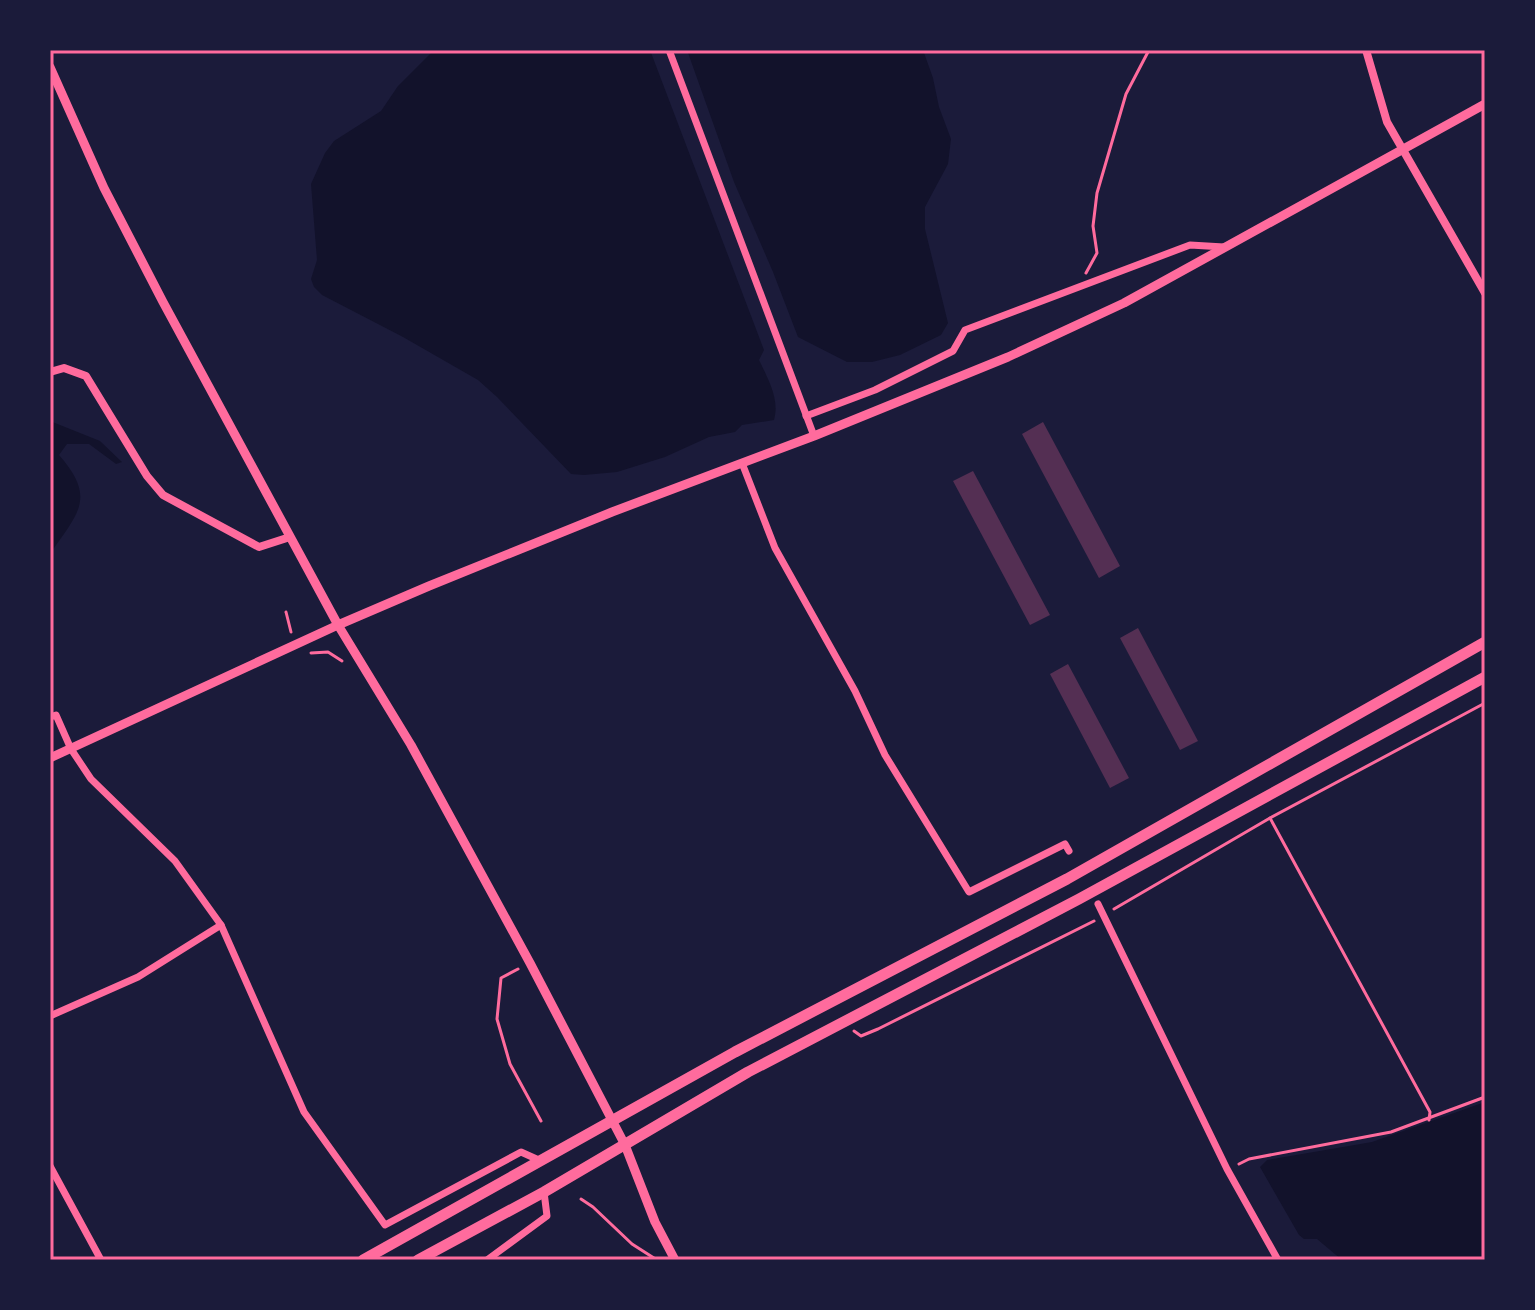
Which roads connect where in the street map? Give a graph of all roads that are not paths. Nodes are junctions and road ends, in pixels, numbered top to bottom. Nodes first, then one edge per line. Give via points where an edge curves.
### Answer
1 (669, 50) edge
2 (1366, 50) edge
3 (50, 67) edge
4 (1485, 104) edge
5 (1403, 149) junction
6 (1226, 247) junction
7 (1485, 293) edge
8 (50, 372) edge
9 (806, 416) junction
10 (814, 436) junction
11 (742, 463) junction
12 (290, 537) junction
13 (338, 625) junction
14 (1485, 642) edge
15 (1485, 677) edge
16 (50, 717) edge
17 (71, 749) junction
18 (50, 758) edge
19 (1069, 851) dead end
20 (1098, 904) dead end
21 (221, 925) junction
22 (50, 1016) edge
23 (612, 1120) junction
24 (625, 1145) junction
25 (541, 1161) junction
26 (50, 1166) edge
27 (544, 1192) junction
28 (101, 1260) edge
29 (363, 1260) edge
30 (418, 1260) edge
31 (487, 1260) edge
32 (675, 1260) edge
33 (1278, 1260) edge

1 - 9 street
2 - 5 street via 1387,122
3 - 12 main road via 104,188
4 - 5 main road
5 - 6 main road
5 - 7 street
6 - 9 street via 1190,245 965,330 953,351 875,390
6 - 10 main road via 1124,303 1008,357
8 - 12 street via 64,368 86,376 163,495 259,547
9 - 10 street
10 - 11 main road
11 - 13 main road
11 - 19 street via 775,548 885,755 969,892 1065,844
12 - 13 main road
13 - 17 main road
13 - 23 main road via 411,745
14 - 23 highway via 1067,879
15 - 24 highway via 748,1072
16 - 17 street via 56,715
17 - 18 main road
17 - 21 street via 91,779 175,861
20 - 33 street via 1227,1169
21 - 22 street via 138,977
21 - 25 street via 304,1112 385,1225 521,1152
23 - 24 main road
23 - 25 highway
24 - 27 highway
24 - 32 main road
25 - 29 highway
26 - 28 street
27 - 30 highway
27 - 31 street via 547,1216

